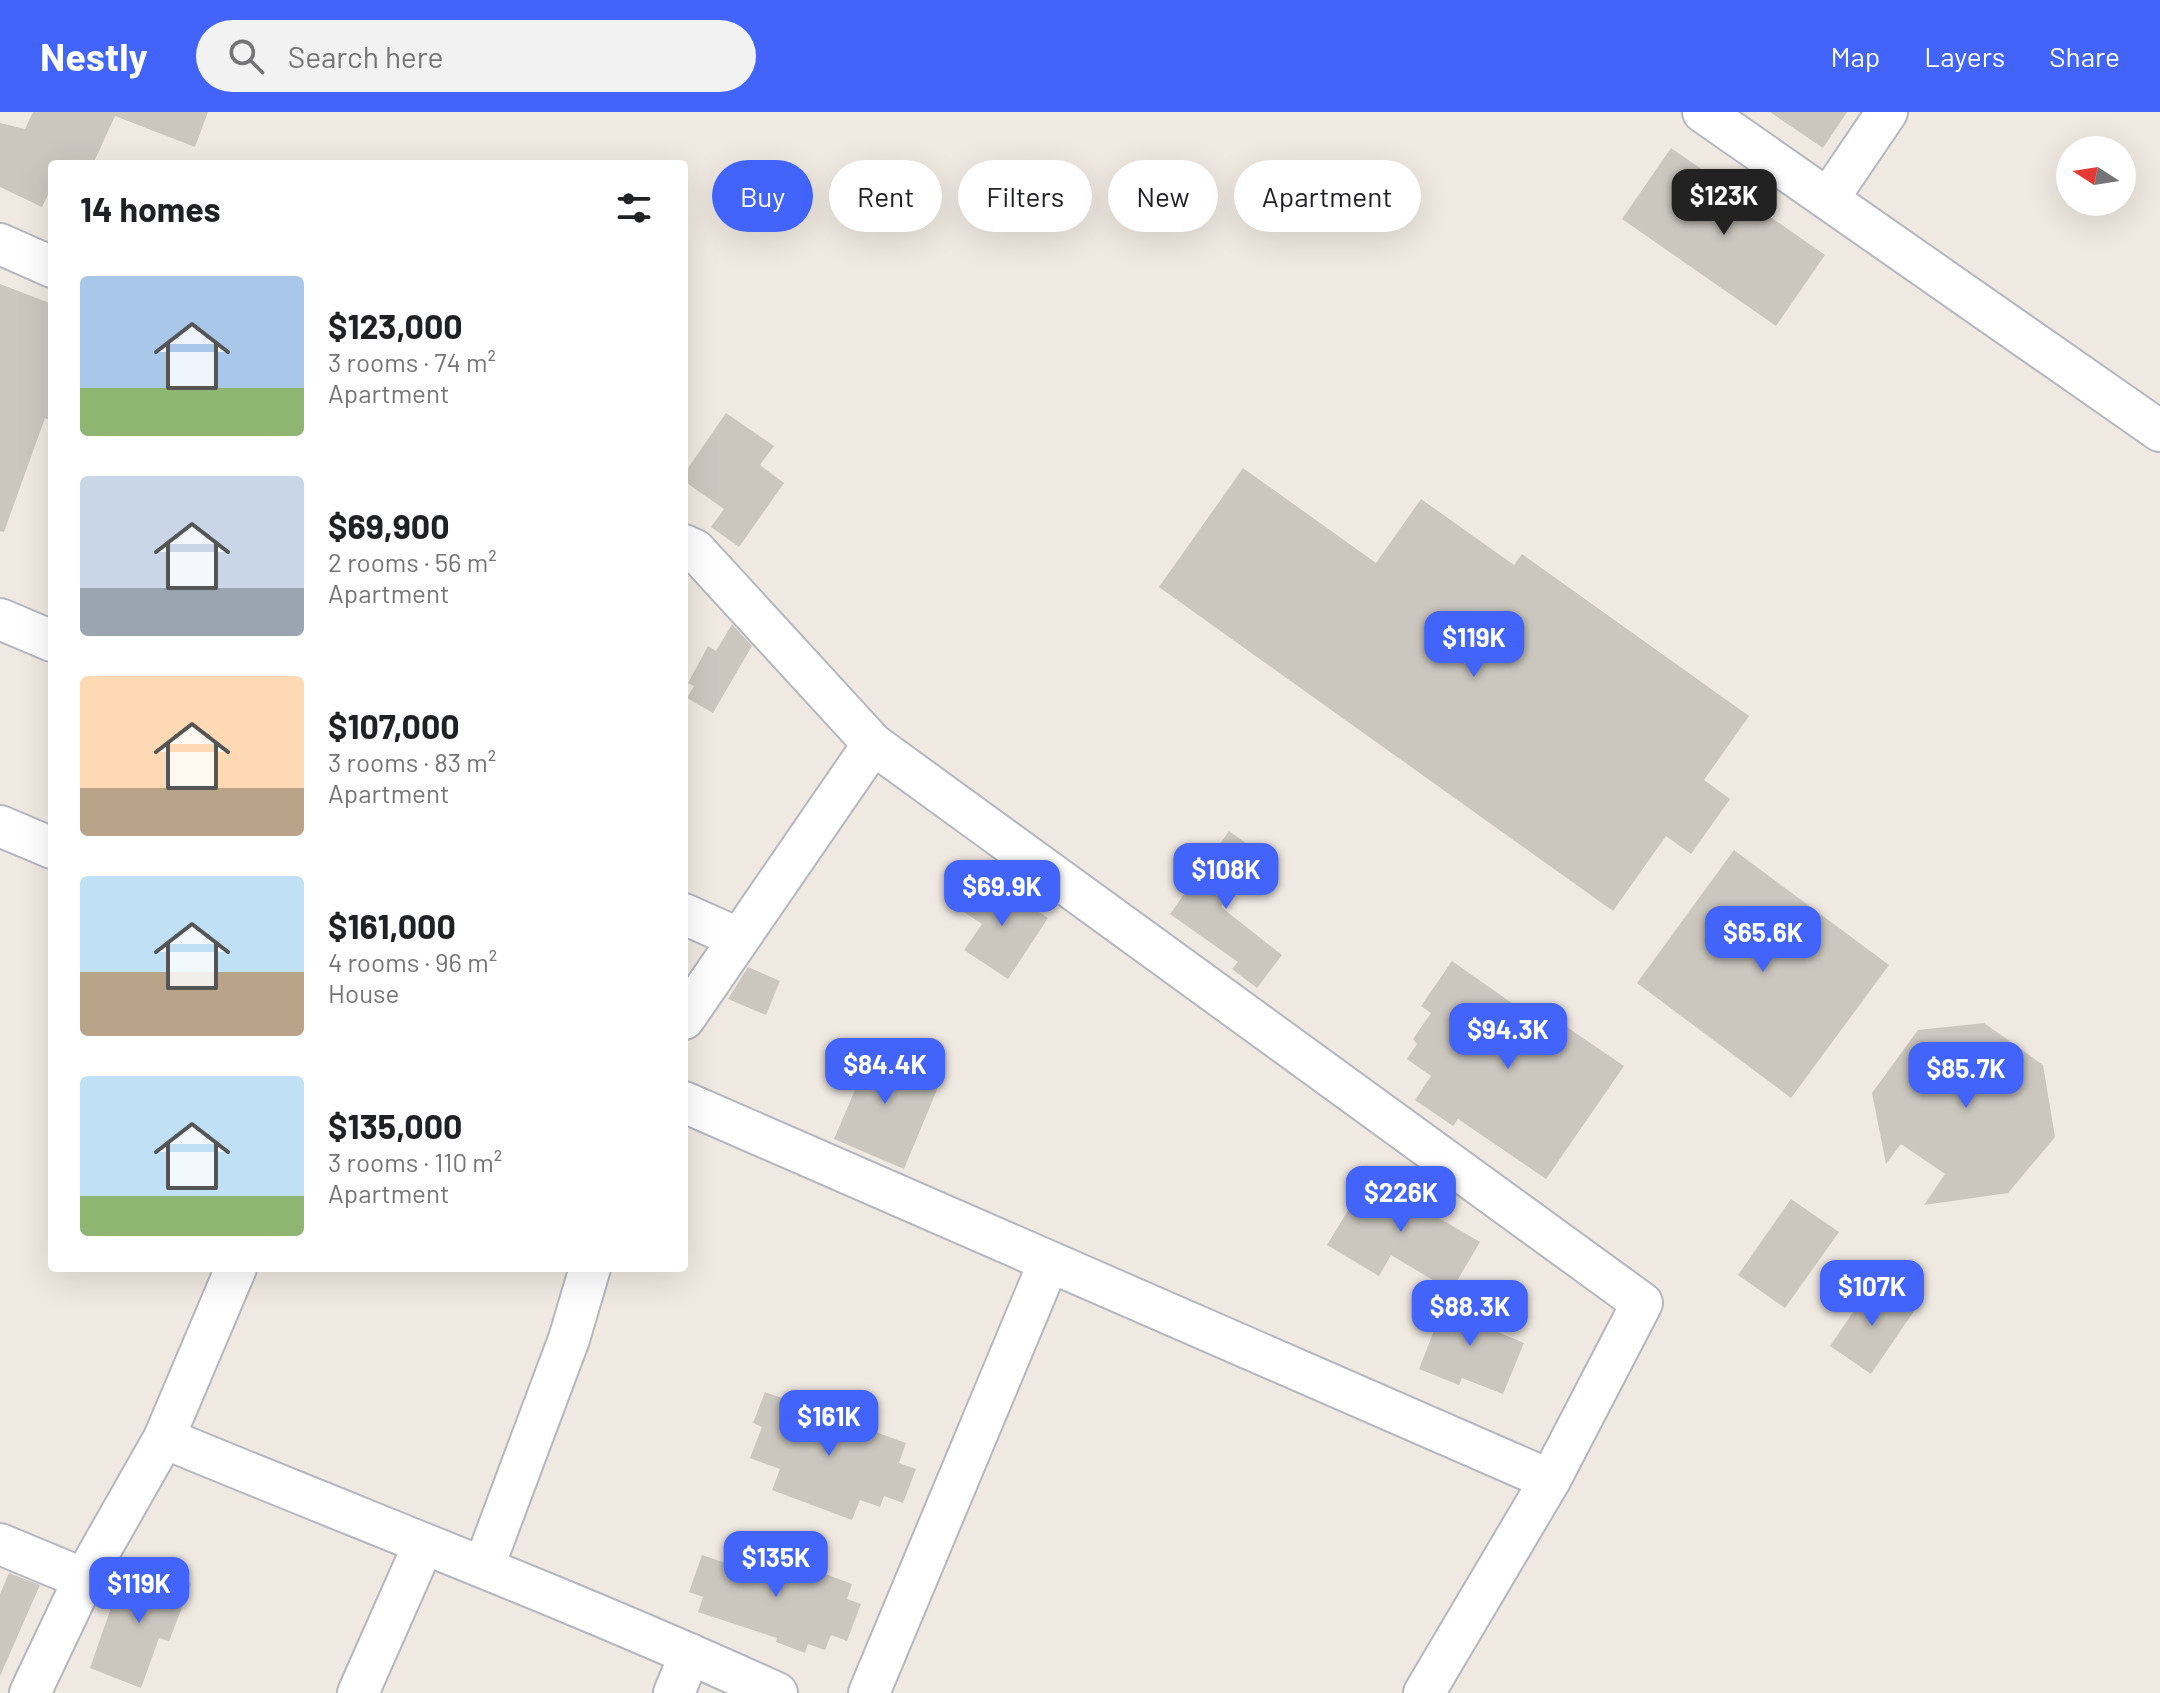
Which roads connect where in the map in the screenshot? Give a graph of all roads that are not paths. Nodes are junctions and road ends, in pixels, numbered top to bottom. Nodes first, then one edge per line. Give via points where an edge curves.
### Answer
1 (1703, 112) edge
2 (1887, 112) edge
3 (1828, 199) junction
4 (0, 244) edge
5 (48, 265) edge
6 (2160, 431) edge
7 (688, 547) edge
8 (0, 619) edge
9 (48, 639) edge
10 (873, 744) junction
11 (0, 826) edge
12 (48, 846) edge
13 (688, 916) edge
14 (738, 938) junction
15 (688, 1013) edge
16 (688, 1104) edge
17 (1049, 1262) junction
18 (234, 1272) edge
19 (589, 1272) edge
20 (164, 1438) junction
21 (1550, 1480) junction
22 (0, 1544) edge
23 (423, 1546) junction
24 (484, 1566) junction
25 (84, 1579) junction
26 (690, 1654) junction
27 (30, 1693) edge
28 (358, 1693) edge
29 (674, 1693) edge
30 (777, 1693) edge
31 (869, 1693) edge
32 (1424, 1693) edge

1 - 3 street
2 - 3 street
3 - 6 street
4 - 5 street
7 - 10 street
8 - 9 street
10 - 14 street
10 - 21 street via 1642,1303
11 - 12 street
13 - 14 street
14 - 15 street
16 - 17 street
17 - 21 street
17 - 31 street
18 - 20 street
19 - 24 street
20 - 23 street
20 - 25 street
21 - 32 street
22 - 25 street
23 - 24 street
23 - 28 street
24 - 26 street
25 - 27 street
26 - 29 street
26 - 30 street

